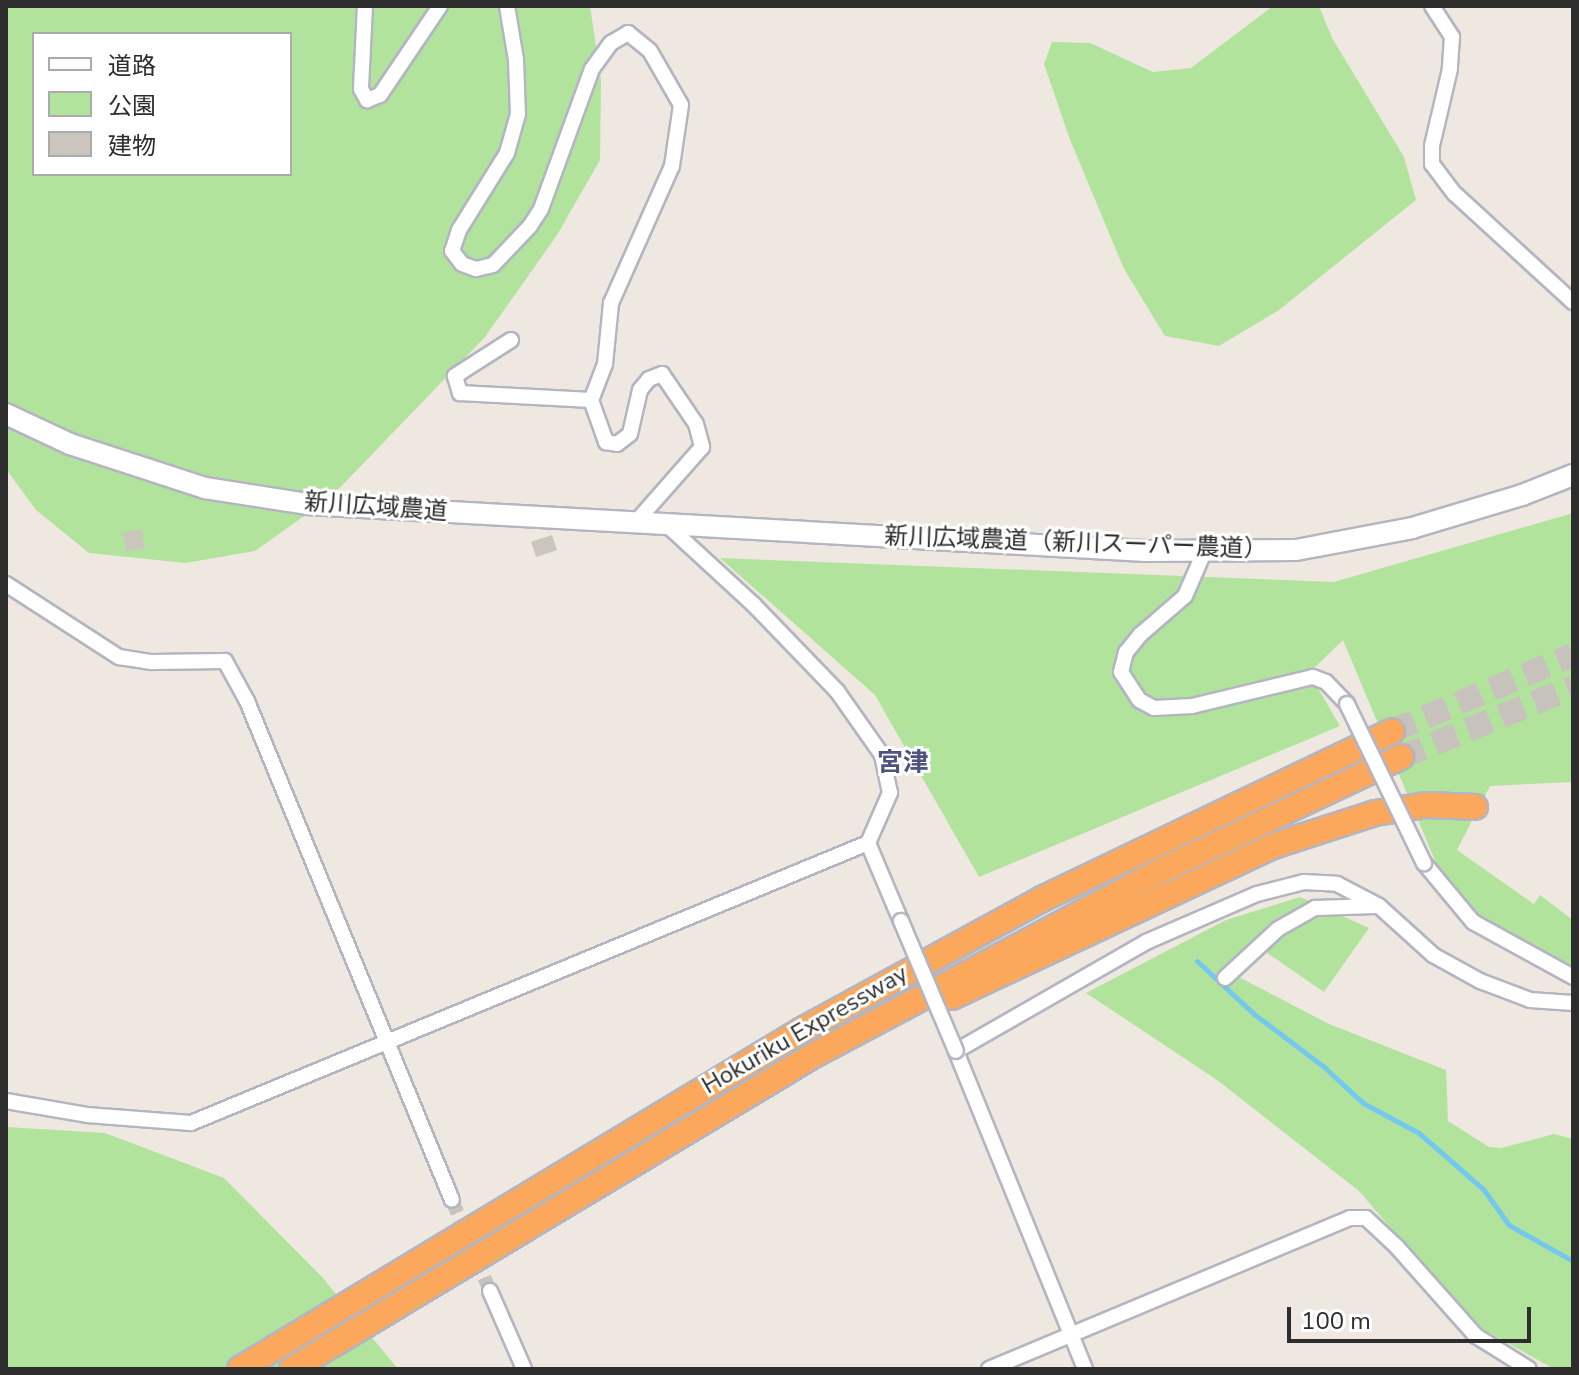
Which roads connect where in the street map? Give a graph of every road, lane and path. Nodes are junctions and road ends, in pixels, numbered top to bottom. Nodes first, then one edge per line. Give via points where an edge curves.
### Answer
1 (365, 6) edge
2 (440, 6) edge
3 (507, 6) edge
4 (1432, 6) edge
5 (1573, 302) edge
6 (511, 340) dead end
7 (591, 400) junction
8 (6, 414) edge
9 (1573, 475) edge
10 (634, 524) junction
11 (667, 525) junction
12 (761, 532) joint
13 (1205, 550) junction
14 (6, 584) edge
15 (1392, 731) tunnel mouth
16 (1401, 757) tunnel mouth
17 (1475, 807) dead end
18 (868, 843) junction
19 (1379, 906) junction
20 (1573, 977) edge
21 (1225, 978) dead end
22 (1573, 1003) edge
23 (384, 1041) junction
24 (956, 1051) junction
25 (6, 1101) edge
26 (452, 1200) tunnel mouth
27 (548, 1214) junction
28 (490, 1291) tunnel mouth
29 (1071, 1334) junction
30 (240, 1369) edge
31 (292, 1369) edge
32 (524, 1369) edge
33 (989, 1369) edge
34 (1085, 1369) edge
35 (1529, 1369) edge

1 - 2 street via 361,89 367,100 380,95
3 - 7 street via 518,114 507,153 459,230 452,251 462,264 476,269 493,265 530,226 592,69 611,43 628,33 650,51 681,105 672,166 611,303 605,364
4 - 5 street via 1452,37 1432,164 1455,194
6 - 7 street via 455,376 460,393
7 - 10 street via 606,442 617,444 630,434 640,390 662,374 696,424 702,447
8 - 10 street, 新川広域農道 via 70,444 205,488 307,504
9 - 13 street, 新川広域農道（新川スーパー農道） via 1412,528 1296,550
10 - 11 street, 新川広域農道
11 - 12 street, 新川広域農道
11 - 18 street via 837,691 882,755 890,793
12 - 13 street, 新川広域農道（新川スーパー農道）
13 - 20 street, bridge via 1185,596 1126,652 1121,672 1139,700 1154,708 1192,706 1313,677 1326,682 1347,704 1424,863 1473,922
14 - 23 street via 119,657 225,661 247,701
15 - 30 highway, Hokuriku Expressway via 1165,838 936,956 675,1104
16 - 27 highway, Hokuriku Expressway via 1166,868 944,983
17 - 27 highway via 1427,805 1375,813 1273,846 963,991
18 - 23 street
18 - 24 street, bridge
19 - 21 street via 1315,908 1278,929
19 - 22 street via 1433,955 1480,981 1530,1000
19 - 24 street via 1337,884 1304,882 1257,894 1146,942
23 - 25 street via 191,1123 87,1115
23 - 26 street
24 - 29 street
27 - 31 highway, Hokuriku Expressway
28 - 32 street
29 - 33 street
29 - 34 street
29 - 35 street via 1350,1218 1366,1218 1476,1336

